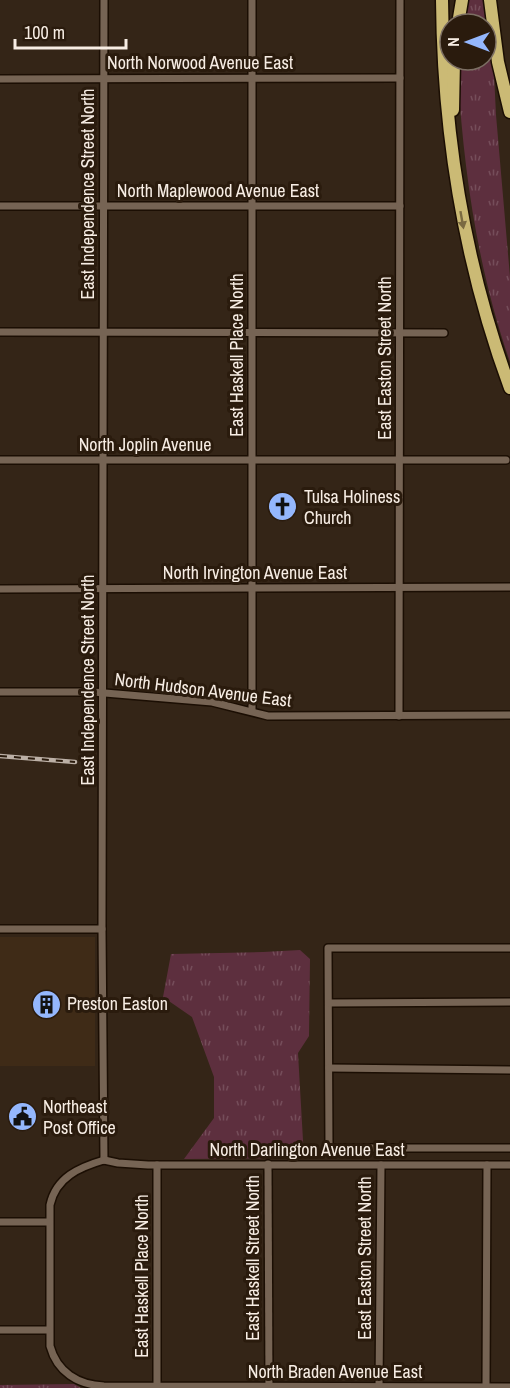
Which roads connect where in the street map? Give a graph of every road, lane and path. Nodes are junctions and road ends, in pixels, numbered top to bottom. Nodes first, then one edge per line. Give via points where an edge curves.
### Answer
1 (104, 0) edge
2 (252, 0) edge
3 (400, 0) edge
4 (441, 0) edge
5 (490, 0) edge
6 (454, 72) edge
7 (252, 78) junction
8 (400, 78) junction
9 (0, 79) edge
10 (104, 79) junction
11 (510, 112) edge
12 (452, 162) junction
13 (0, 206) edge
14 (103, 206) junction
15 (251, 206) junction
16 (400, 206) junction
17 (0, 332) edge
18 (102, 332) junction
19 (252, 333) junction
20 (400, 333) junction
21 (444, 333) dead end
22 (510, 388) edge
23 (0, 460) edge
24 (103, 460) junction
25 (252, 460) junction
26 (400, 460) junction
27 (506, 460) dead end
28 (510, 587) edge
29 (252, 588) junction
30 (399, 588) junction
31 (0, 589) edge
32 (103, 589) junction
33 (0, 692) edge
34 (103, 693) junction
35 (252, 711) junction
36 (510, 715) edge
37 (399, 716) junction
38 (0, 928) edge
39 (102, 929) junction
40 (510, 948) edge
41 (510, 1002) edge
42 (329, 1003) junction
43 (329, 1068) junction
44 (510, 1070) edge
45 (510, 1148) edge
46 (104, 1160) junction
47 (268, 1164) junction
48 (157, 1165) junction
49 (381, 1165) junction
50 (487, 1165) junction
51 (510, 1165) edge
52 (0, 1222) edge
53 (50, 1222) junction
54 (0, 1330) edge
55 (49, 1330) junction
56 (157, 1387) edge
57 (486, 1387) edge
58 (510, 1387) edge
59 (269, 1388) edge
60 (380, 1388) edge

1 - 10 street, East Independence Street North
2 - 7 street, East Haskell Place North
3 - 8 street, East Easton Street North
4 - 12 highway
5 - 11 highway via 498,62
6 - 12 highway
7 - 8 street, North Norwood Avenue East
7 - 10 street, North Norwood Avenue East
7 - 15 street, East Haskell Place North
8 - 16 street, East Easton Street North
9 - 10 street, North Norwood Avenue East
10 - 14 street, East Independence Street North
12 -> 22 highway via 486,319
13 - 14 street, North Maplewood Avenue East
14 - 15 street, North Maplewood Avenue East
14 - 18 street, East Independence Street North
15 - 16 street, North Maplewood Avenue East
15 - 19 street, East Haskell Place North
16 - 20 street, East Easton Street North
17 - 18 street
18 - 19 street
18 - 24 street, East Independence Street North
19 - 20 street
19 - 25 street, East Haskell Place North
20 - 21 street
20 - 26 street, East Easton Street North
23 - 24 street, North Joplin Avenue
24 - 25 street, North Joplin Avenue
24 - 32 street, East Independence Street North
25 - 26 street, North Joplin Avenue
25 - 29 street, East Haskell Place North
26 - 27 street, North Joplin Avenue
26 - 30 street, East Easton Street North
28 - 30 street, North Irvington Avenue East
29 - 30 street, North Irvington Avenue East
29 - 32 street, North Irvington Avenue East
29 - 35 street, East Haskell Place North
30 - 37 street, East Easton Street North
31 - 32 street, North Irvington Avenue East
32 - 34 street, East Independence Street North
33 - 34 street, North Hudson Avenue East
34 - 35 street, North Hudson Avenue East via 212,702
34 - 39 street, East Independence Street North
35 - 37 street, North Hudson Avenue East via 268,716
36 - 37 street, North Hudson Avenue East
38 - 39 street
39 - 46 street, East Independence Street North
40 - 42 street via 328,948
41 - 42 street
42 - 43 street
43 - 44 street
43 - 45 street, North Darlington Avenue East via 330,1148
46 - 48 street, North Darlington Avenue East
46 - 53 street via 75,1170 63,1181 52,1198
47 - 48 street, North Darlington Avenue East
47 - 49 street, North Darlington Avenue East
47 - 59 street, East Haskell Street North
48 - 56 street, East Haskell Place North
49 - 50 street, North Darlington Avenue East
49 - 60 street, East Easton Street North
50 - 51 street, North Darlington Avenue East
50 - 57 street
52 - 53 street
53 - 55 street
54 - 55 street
55 - 56 street, North Braden Avenue East via 50,1346 58,1364 79,1382 94,1386
56 - 59 street, North Braden Avenue East
57 - 58 street, North Braden Avenue East
57 - 60 street, North Braden Avenue East
59 - 60 street, North Braden Avenue East

